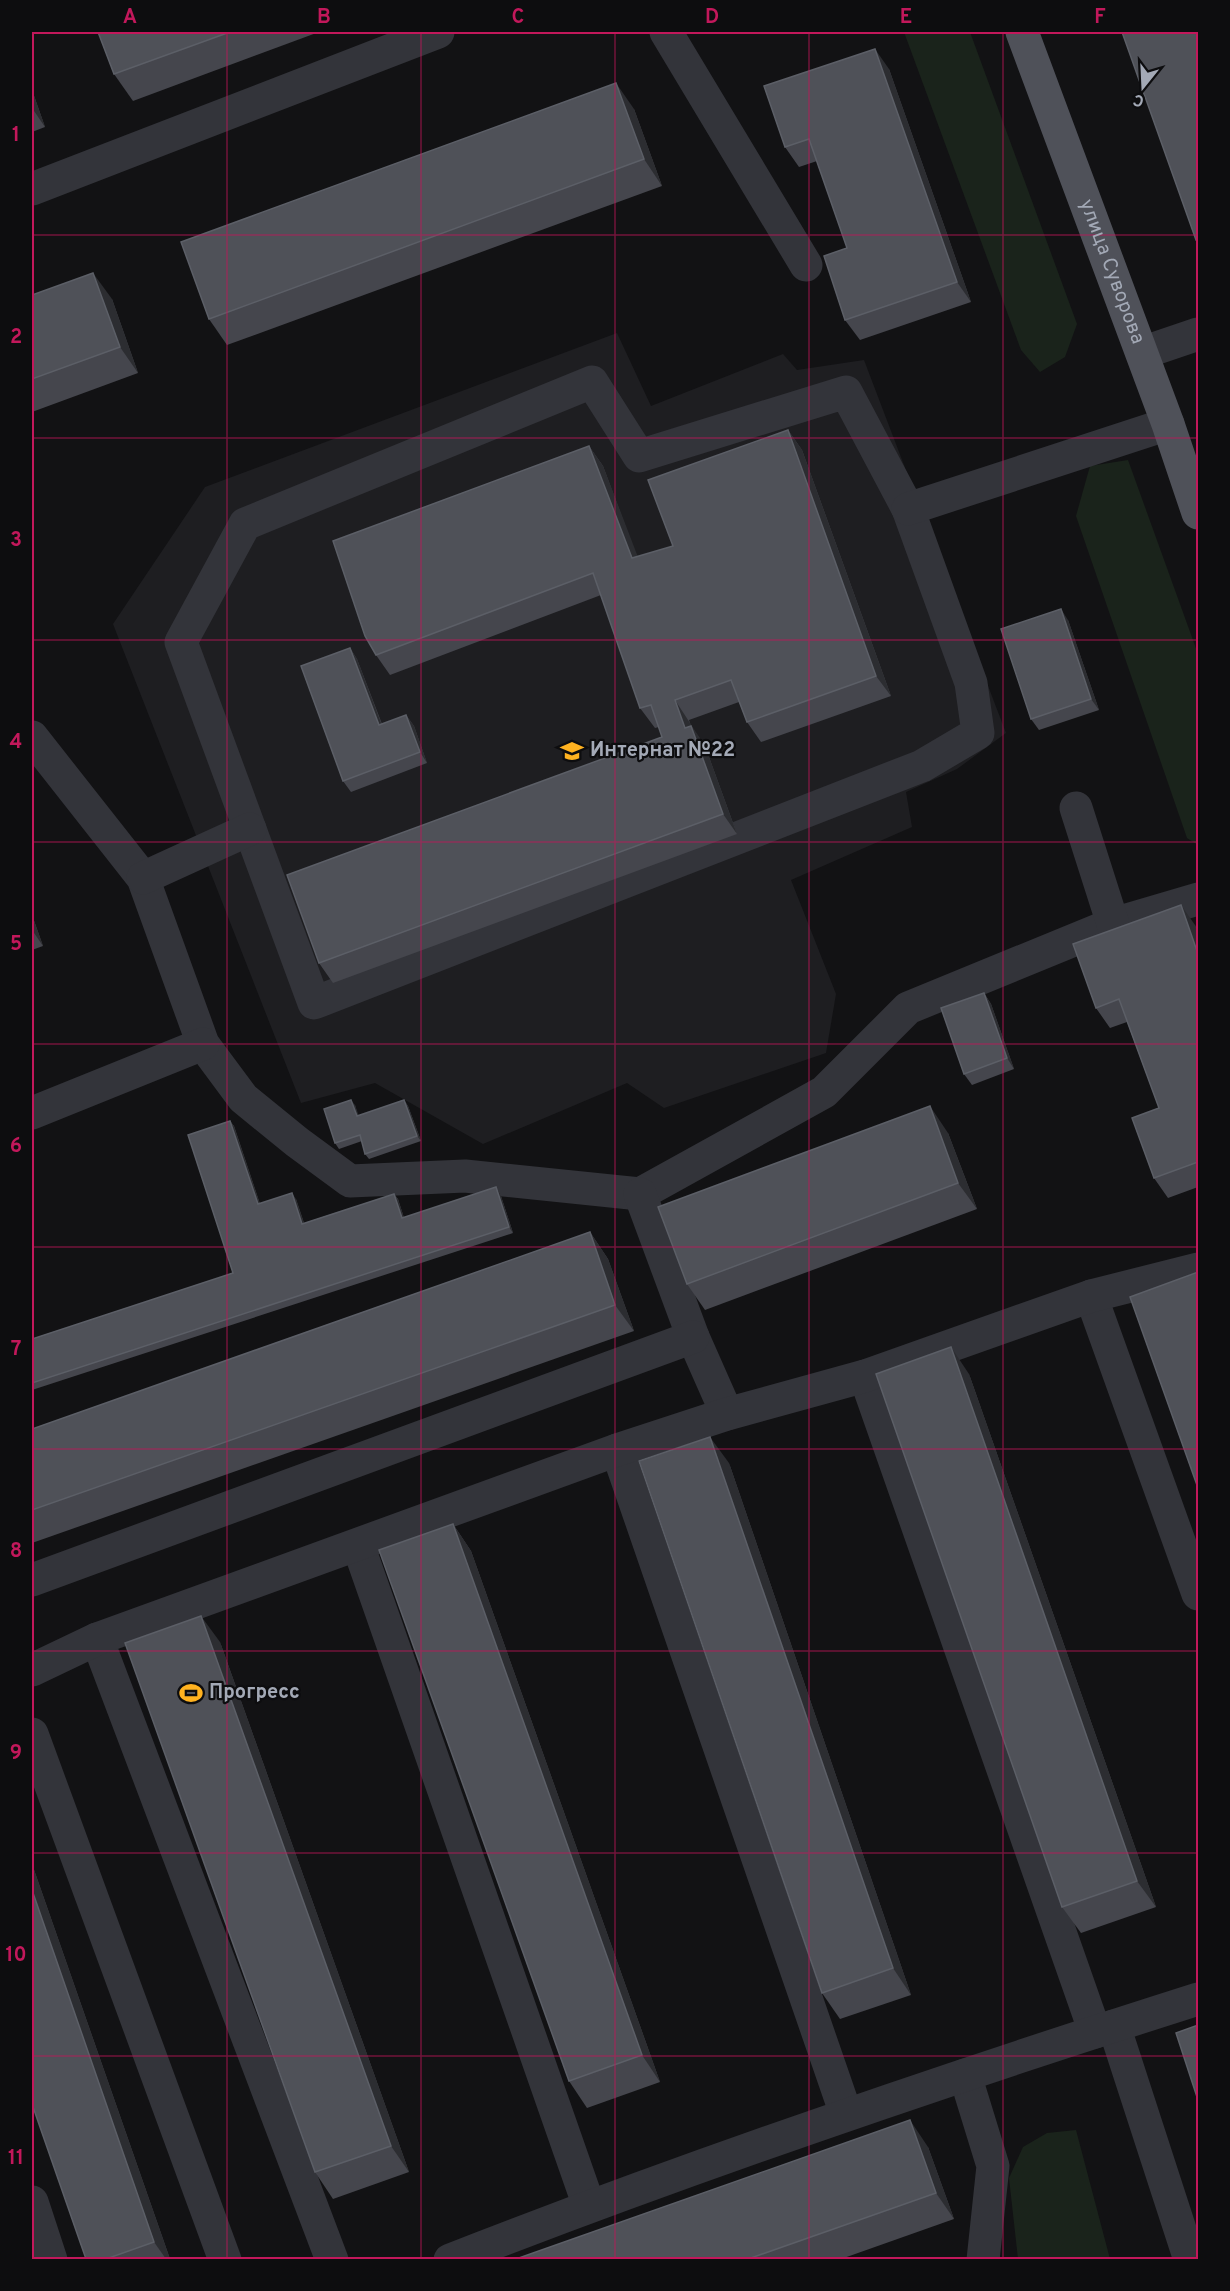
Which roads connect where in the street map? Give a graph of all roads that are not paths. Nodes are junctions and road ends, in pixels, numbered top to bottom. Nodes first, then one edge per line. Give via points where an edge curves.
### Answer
1 (438, 32) edge
2 (666, 32) edge
3 (1022, 32) edge
4 (32, 189) edge
5 (806, 265) dead end
6 (1198, 334) edge
7 (1142, 353) junction
8 (1168, 424) junction
9 (908, 509) junction
10 (1198, 513) edge
11 (32, 737) edge
12 (1076, 808) dead end
13 (250, 829) junction
14 (143, 878) junction
15 (1198, 899) edge
16 (1113, 924) junction
17 (203, 1044) junction
18 (32, 1113) edge
19 (640, 1194) junction
20 (1198, 1269) edge
21 (1091, 1296) junction
22 (693, 1337) junction
23 (865, 1376) junction
24 (727, 1414) junction
25 (617, 1450) junction
26 (358, 1545) junction
27 (32, 1580) edge
28 (1198, 1594) edge
29 (97, 1640) junction
30 (32, 1670) edge
31 (32, 1734) edge
32 (1198, 1999) edge
33 (1104, 2029) junction
34 (965, 2074) junction
35 (846, 2114) junction
36 (32, 2202) edge
37 (589, 2206) junction
38 (51, 2259) edge
39 (225, 2259) edge
40 (332, 2259) edge
41 (450, 2259) edge
42 (983, 2259) edge
43 (1190, 2259) edge

1 - 4 street
2 - 5 street
3 - 7 main road, улица Суворова
6 - 7 street
7 - 8 main road, улица Суворова
8 - 9 street
8 - 10 main road, улица Суворова
9 - 13 street via 971,683 978,732 922,766 314,1003
9 - 13 street via 846,393 644,469 592,382 245,524 182,642
11 - 14 street
12 - 16 street
13 - 14 street
14 - 17 street
15 - 16 street
16 - 19 street via 908,1008 824,1092
17 - 18 street
17 - 19 street via 243,1098 350,1181 465,1176
19 - 22 street
20 - 21 street
21 - 23 street
21 - 28 street
22 - 24 street
22 - 27 street
23 - 24 street
23 - 33 street
24 - 25 street
25 - 26 street
25 - 35 street
26 - 29 street
26 - 37 street
29 - 30 street
29 - 40 street
31 - 39 street
32 - 33 street
33 - 34 street
33 - 43 street
34 - 35 street
34 - 42 street via 993,2166
35 - 37 street
36 - 38 street
37 - 41 street

